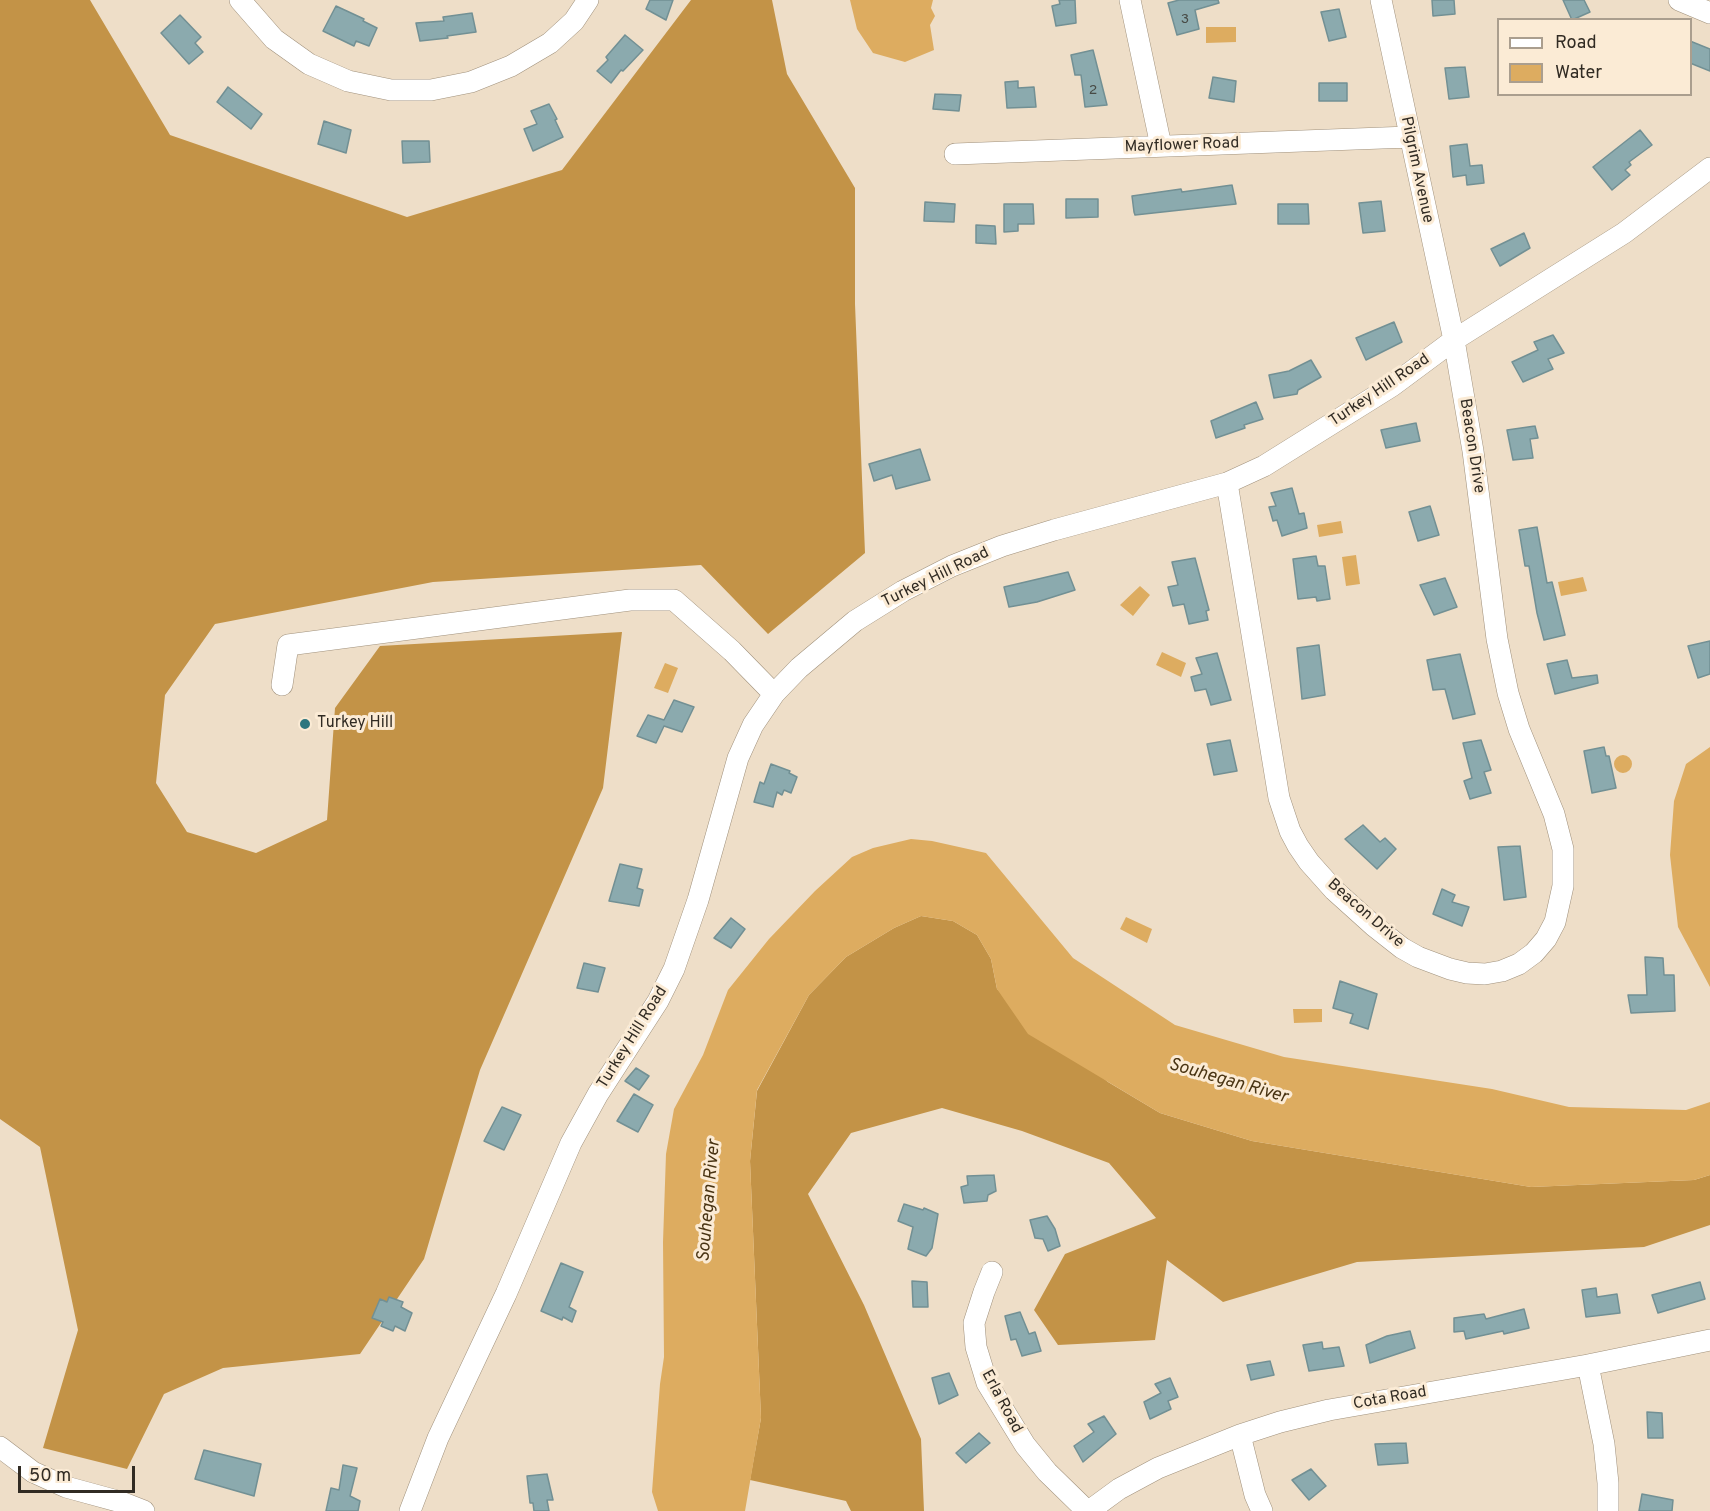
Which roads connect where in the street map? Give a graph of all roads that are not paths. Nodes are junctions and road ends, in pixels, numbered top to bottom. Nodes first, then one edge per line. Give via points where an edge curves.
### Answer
1 (240, 0) edge
2 (588, 0) edge
3 (1130, 0) edge
4 (1381, 0) edge
5 (1679, 0) edge
6 (1710, 13) edge
7 (1409, 137) junction
8 (1161, 147) junction
9 (955, 154) dead end
10 (1710, 168) edge
11 (1454, 340) junction
12 (1227, 483) junction
13 (282, 685) dead end
14 (774, 694) junction
15 (992, 1272) dead end
16 (1710, 1340) edge
17 (1588, 1365) junction
18 (1240, 1435) junction
19 (0, 1447) edge
20 (144, 1511) edge
21 (410, 1511) edge
22 (1088, 1511) edge
23 (1262, 1511) edge
24 (1608, 1511) edge

1 - 2 street via 274,39 309,64 348,81 391,90 431,90 471,82 550,44 574,21
3 - 8 street
4 - 7 street, Pilgrim Avenue
5 - 6 street
7 - 8 street, Mayflower Road
7 - 11 street, Pilgrim Avenue
8 - 9 street, Mayflower Road
10 - 11 street, Turkey Hill Road via 1624,232
11 - 12 street, Turkey Hill Road via 1383,392 1280,457
11 - 12 street, Beacon Drive via 1508,693 1554,814 1563,849 1563,886 1555,922 1540,946 1519,964 1502,971 1467,973 1418,957 1374,926 1334,890 1298,846 1279,798
12 - 14 street, Turkey Hill Road via 1054,530 952,566 855,621
13 - 14 street via 288,645 630,600 674,600
14 - 21 street, Turkey Hill Road via 753,725 738,758 674,969 571,1143 438,1438
15 - 22 street, Erla Road via 974,1323 976,1347 987,1383 1025,1445
16 - 17 street, Cota Road
17 - 18 street, Cota Road via 1329,1410
17 - 24 street via 1604,1444
18 - 22 street, Cota Road via 1158,1468
18 - 23 street
19 - 20 street via 33,1472 58,1484

